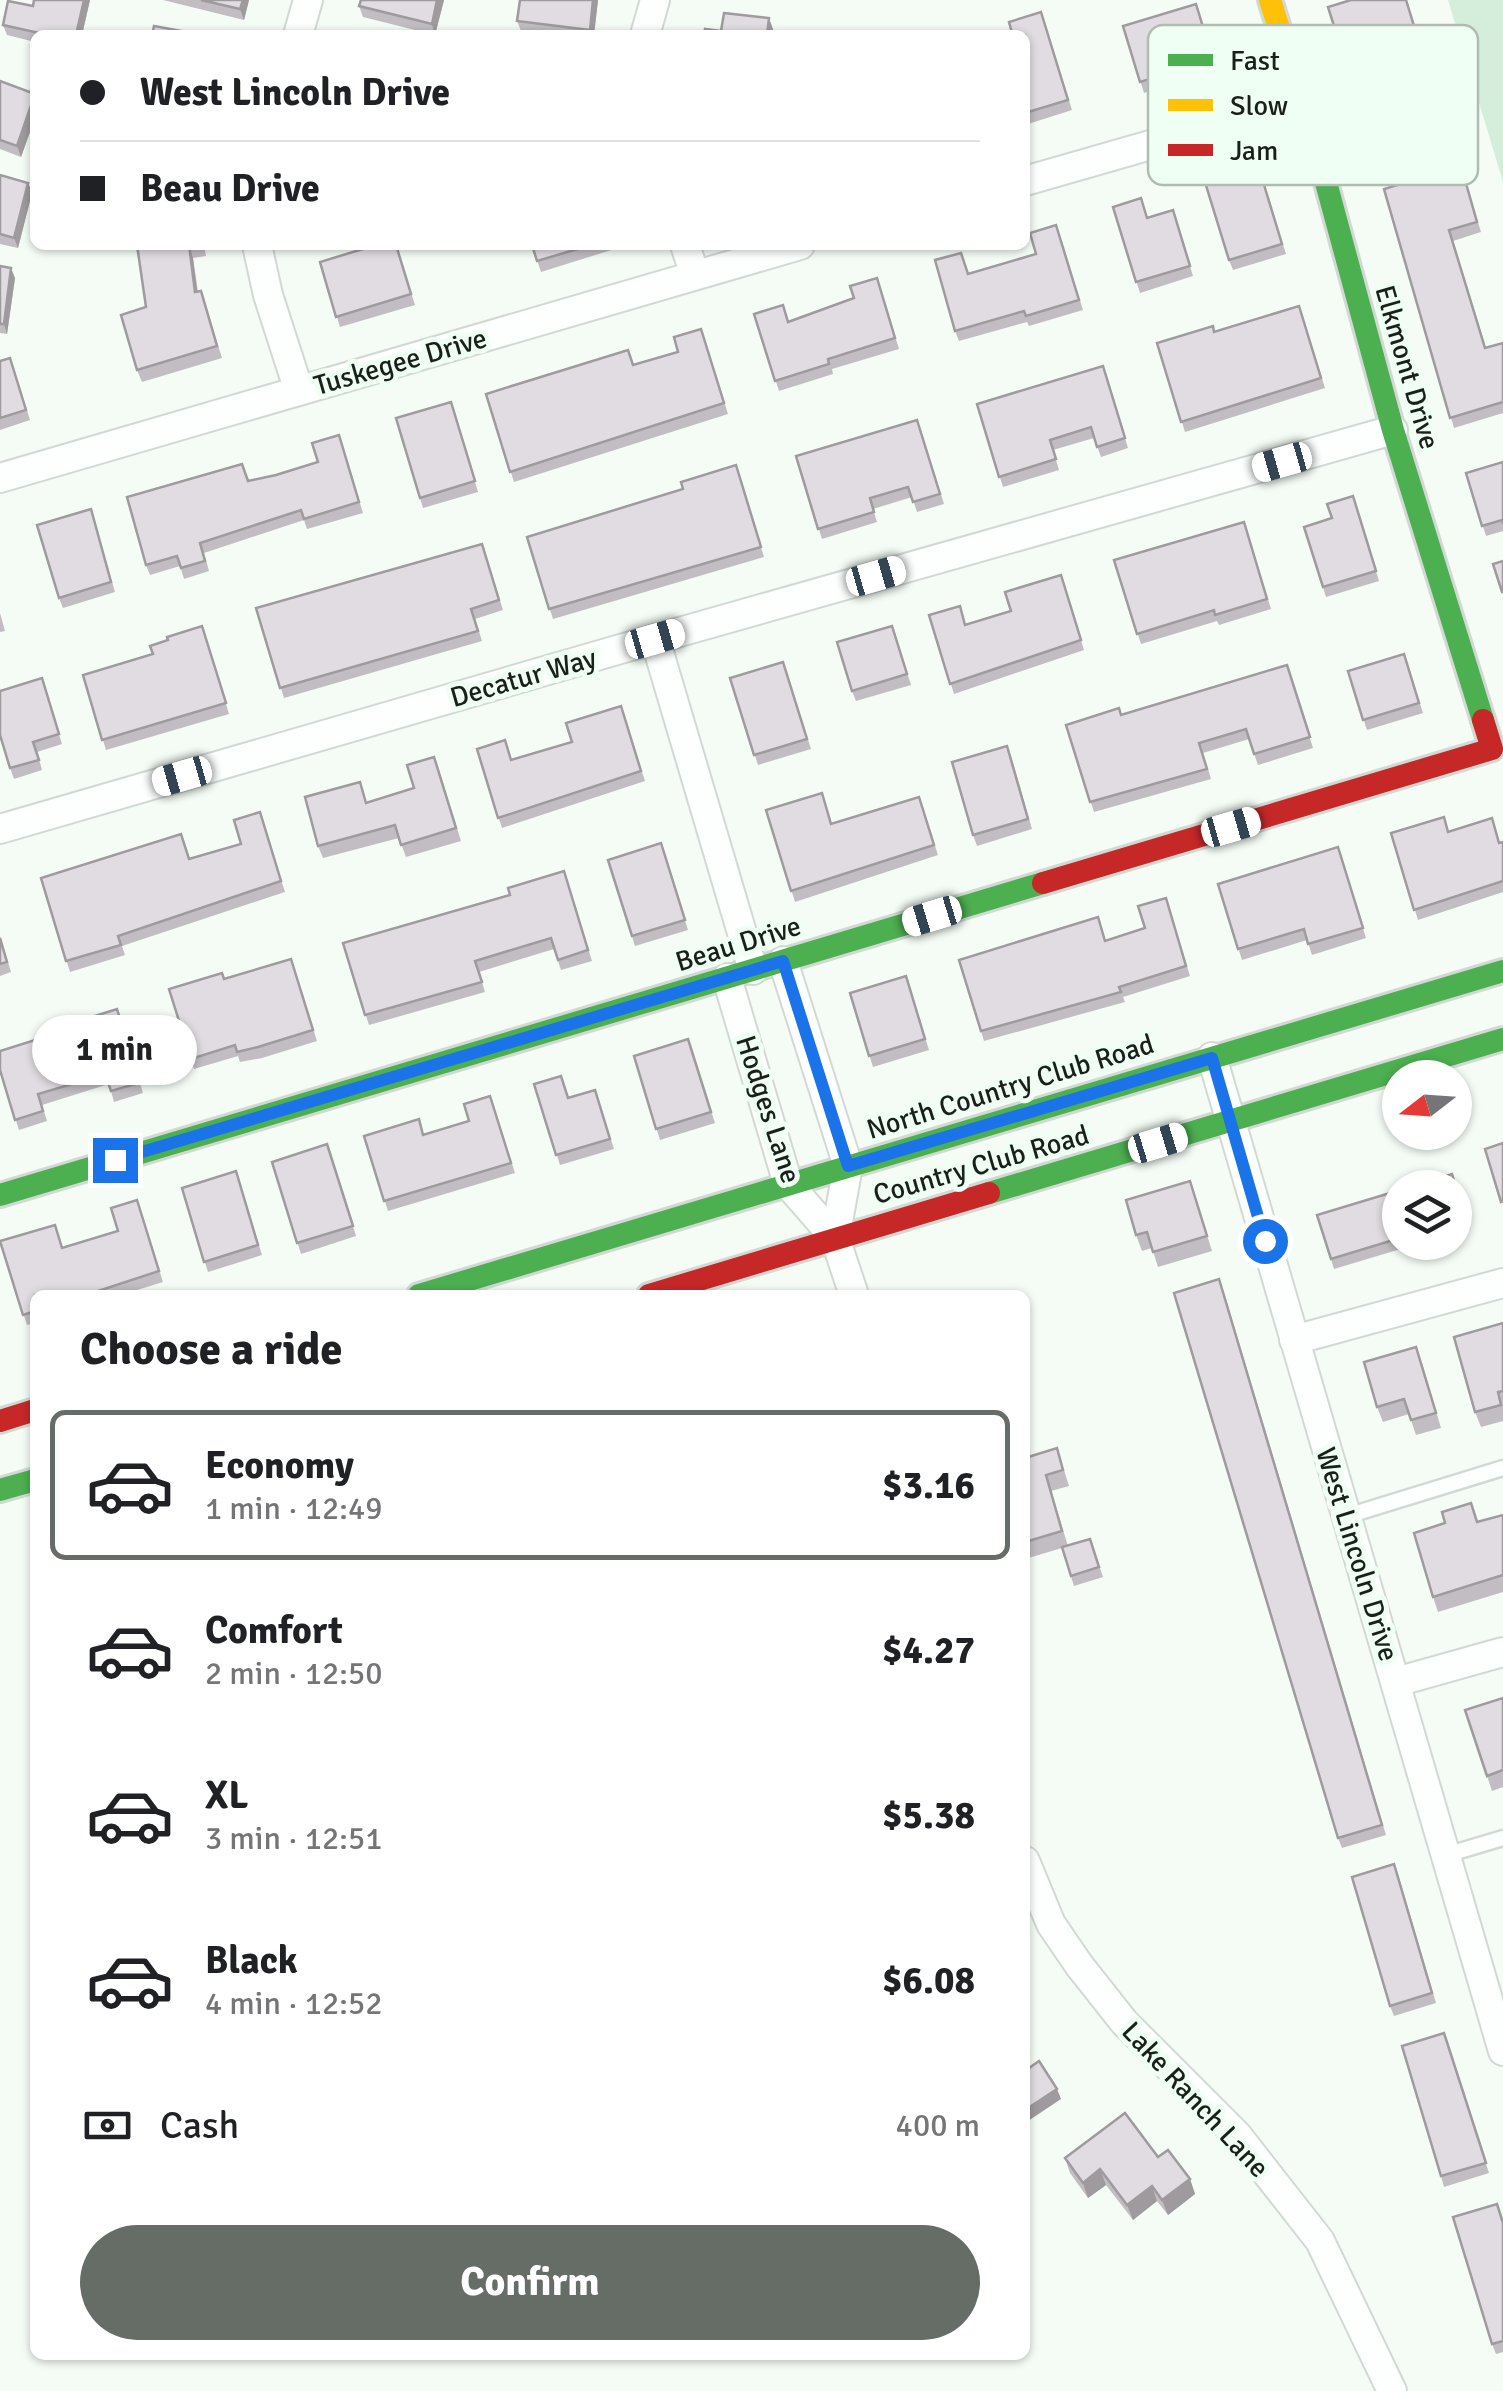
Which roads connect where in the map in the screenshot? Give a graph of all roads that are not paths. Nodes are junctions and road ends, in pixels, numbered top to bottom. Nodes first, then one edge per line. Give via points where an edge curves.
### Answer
1 (308, 0) edge
2 (655, 0) edge
3 (1270, 0) edge
4 (1278, 25) edge
5 (299, 30) edge
6 (646, 30) edge
7 (1148, 145) edge
8 (1030, 179) edge
9 (1327, 185) edge
10 (259, 250) edge
11 (687, 250) edge
12 (782, 250) edge
13 (695, 275) junction
14 (299, 390) junction
15 (1393, 430) junction
16 (0, 478) edge
17 (655, 639) junction
18 (1492, 749) joint
19 (0, 829) edge
20 (783, 961) junction
21 (1503, 971) edge
22 (740, 974) junction
23 (1503, 1039) edge
24 (1212, 1058) junction
25 (1230, 1122) junction
26 (848, 1166) junction
27 (788, 1184) junction
28 (0, 1194) edge
29 (836, 1238) junction
30 (1503, 1282) edge
31 (437, 1290) edge
32 (665, 1290) edge
33 (852, 1290) edge
34 (1294, 1340) junction
35 (30, 1411) edge
36 (0, 1420) edge
37 (1503, 1468) edge
38 (30, 1481) edge
39 (0, 1490) edge
40 (1348, 1516) junction
41 (1503, 1652) edge
42 (1396, 1682) junction
43 (1503, 1838) edge
44 (1446, 1855) junction
45 (1030, 1874) edge
46 (1499, 2022) edge
47 (1503, 2051) edge
48 (1392, 2391) edge

1 - 5 street
2 - 6 street
3 - 4 street, Elkmont Drive
7 - 8 street
9 - 15 street, Elkmont Drive
10 - 14 street
11 - 13 street
12 - 13 street, Tuskegee Drive
13 - 14 street, Tuskegee Drive
14 - 16 street, Tuskegee Drive
15 - 17 street, Decatur Way
15 - 18 street, Elkmont Drive
17 - 19 street, Decatur Way
17 - 22 street, Hodges Lane
18 - 20 street, Beau Drive
20 - 22 street, Beau Drive
20 - 26 street, Hodges Lane
21 - 24 street, North Country Club Road
22 - 27 street, Hodges Lane
22 - 28 street, Beau Drive
23 - 25 street, Country Club Road
24 - 25 street, West Lincoln Drive
24 - 26 street, North Country Club Road
25 - 29 street, Country Club Road
25 - 34 street, West Lincoln Drive
26 - 27 street, North Country Club Road
26 - 29 street, Hodges Lane
27 - 29 street, Hodges Lane
27 - 31 street, North Country Club Road
29 - 32 street, Country Club Road
29 - 33 street
30 - 34 street
34 - 40 street, West Lincoln Drive
35 - 36 street
37 - 40 lane
38 - 39 street
40 - 42 street, West Lincoln Drive
41 - 42 street
42 - 44 street, West Lincoln Drive
43 - 44 lane
44 - 46 street, West Lincoln Drive
45 - 48 street, Lake Ranch Lane via 1050,1924 1078,1965 1124,2022 1237,2135 1320,2241
46 - 47 street, West Lincoln Drive

